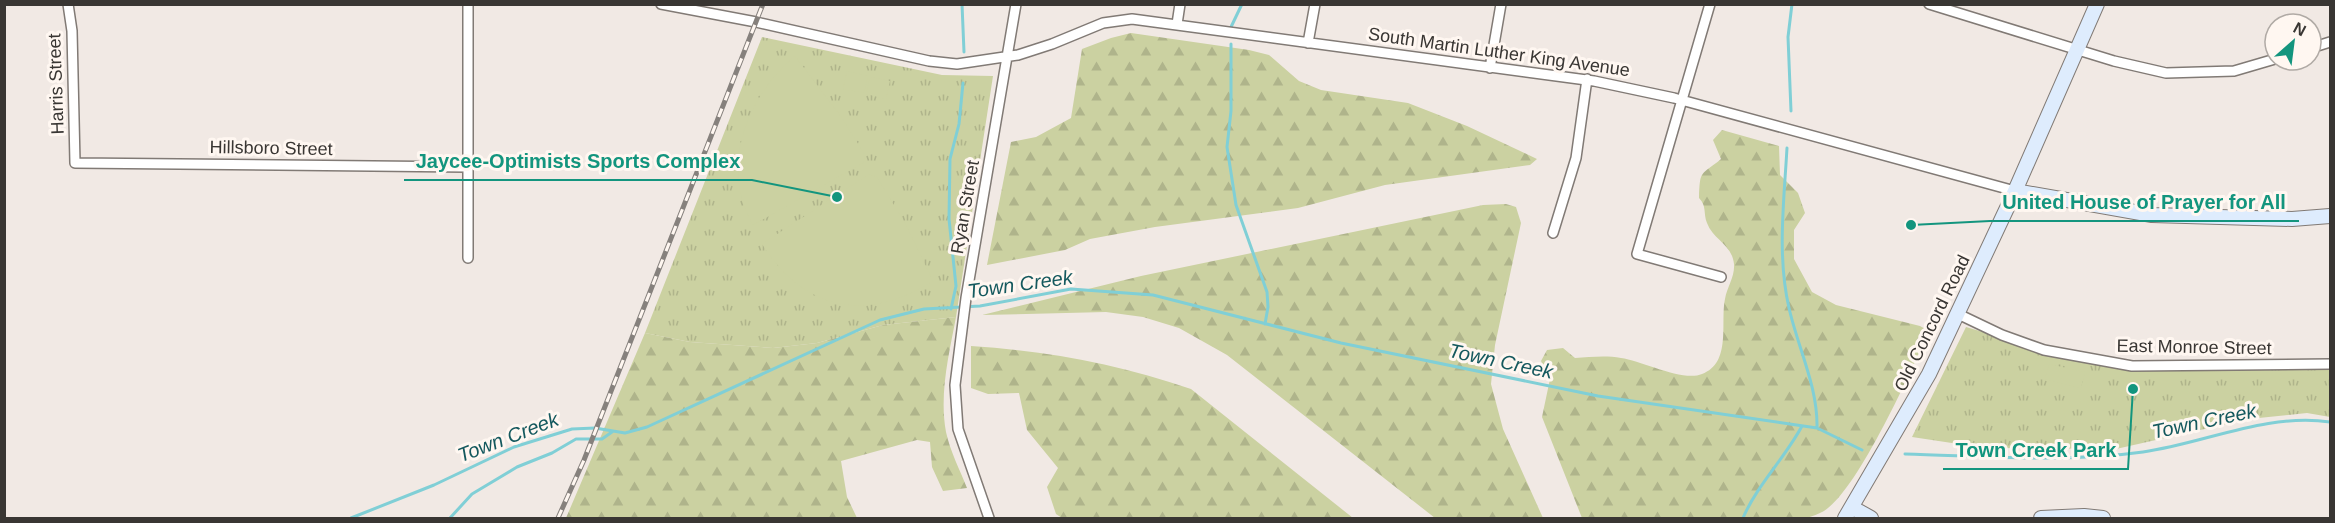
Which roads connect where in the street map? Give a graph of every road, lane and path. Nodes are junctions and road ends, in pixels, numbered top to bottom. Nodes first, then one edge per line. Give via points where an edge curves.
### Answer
1 (68, 4) edge
2 (468, 4) edge
3 (661, 4) edge
4 (732, 4) edge
5 (1016, 4) edge
6 (1180, 4) edge
7 (1315, 4) edge
8 (1501, 4) edge
9 (1710, 4) edge
10 (1929, 4) edge
11 (2097, 4) edge
12 (729, 16) junction
13 (1177, 24) junction
14 (1308, 43) junction
15 (2076, 50) junction
16 (1009, 57) junction
17 (2263, 63) edge
18 (1490, 68) junction
19 (1587, 79) junction
20 (1683, 100) junction
21 (75, 163) joint
22 (467, 167) junction
23 (2015, 191) junction
24 (2331, 216) edge
25 (1553, 233) dead end
26 (468, 258) dead end
27 (1721, 277) dead end
28 (1958, 314) junction
29 (2331, 364) edge
30 (1849, 513) edge
31 (989, 519) edge
32 (1871, 519) edge
33 (2040, 519) edge
34 (2103, 519) edge

1 - 21 street, Harris Street
2 - 22 street
3 - 12 street, South Martin Luther King Avenue
4 - 12 street
5 - 16 street, Ryan Street
6 - 13 street
7 - 14 street
8 - 18 street
9 - 20 street
10 - 15 street
11 - 15 main road, Old Concord Road
12 - 16 street, South Martin Luther King Avenue via 938,62 969,63
13 - 14 street, South Martin Luther King Avenue
13 - 16 street, South Martin Luther King Avenue via 1140,19 1110,21
14 - 18 street, South Martin Luther King Avenue
15 - 17 street via 2166,73 2234,71
15 - 23 main road, Old Concord Road
16 - 31 street, Ryan Street via 966,298 956,385 958,429
18 - 19 street, South Martin Luther King Avenue
19 - 20 street, South Martin Luther King Avenue
19 - 25 street via 1576,158
20 - 23 street, South Martin Luther King Avenue
20 - 27 street via 1637,255
21 - 22 street, Hillsboro Street
22 - 26 street
23 - 24 main road, South Martin Luther King Avenue via 2152,215 2292,219
23 - 28 main road, Old Concord Road
28 - 29 street, East Monroe Street via 2044,350 2132,366
28 - 30 main road, Old Concord Road via 1929,374
30 - 32 main road
33 - 34 main road

